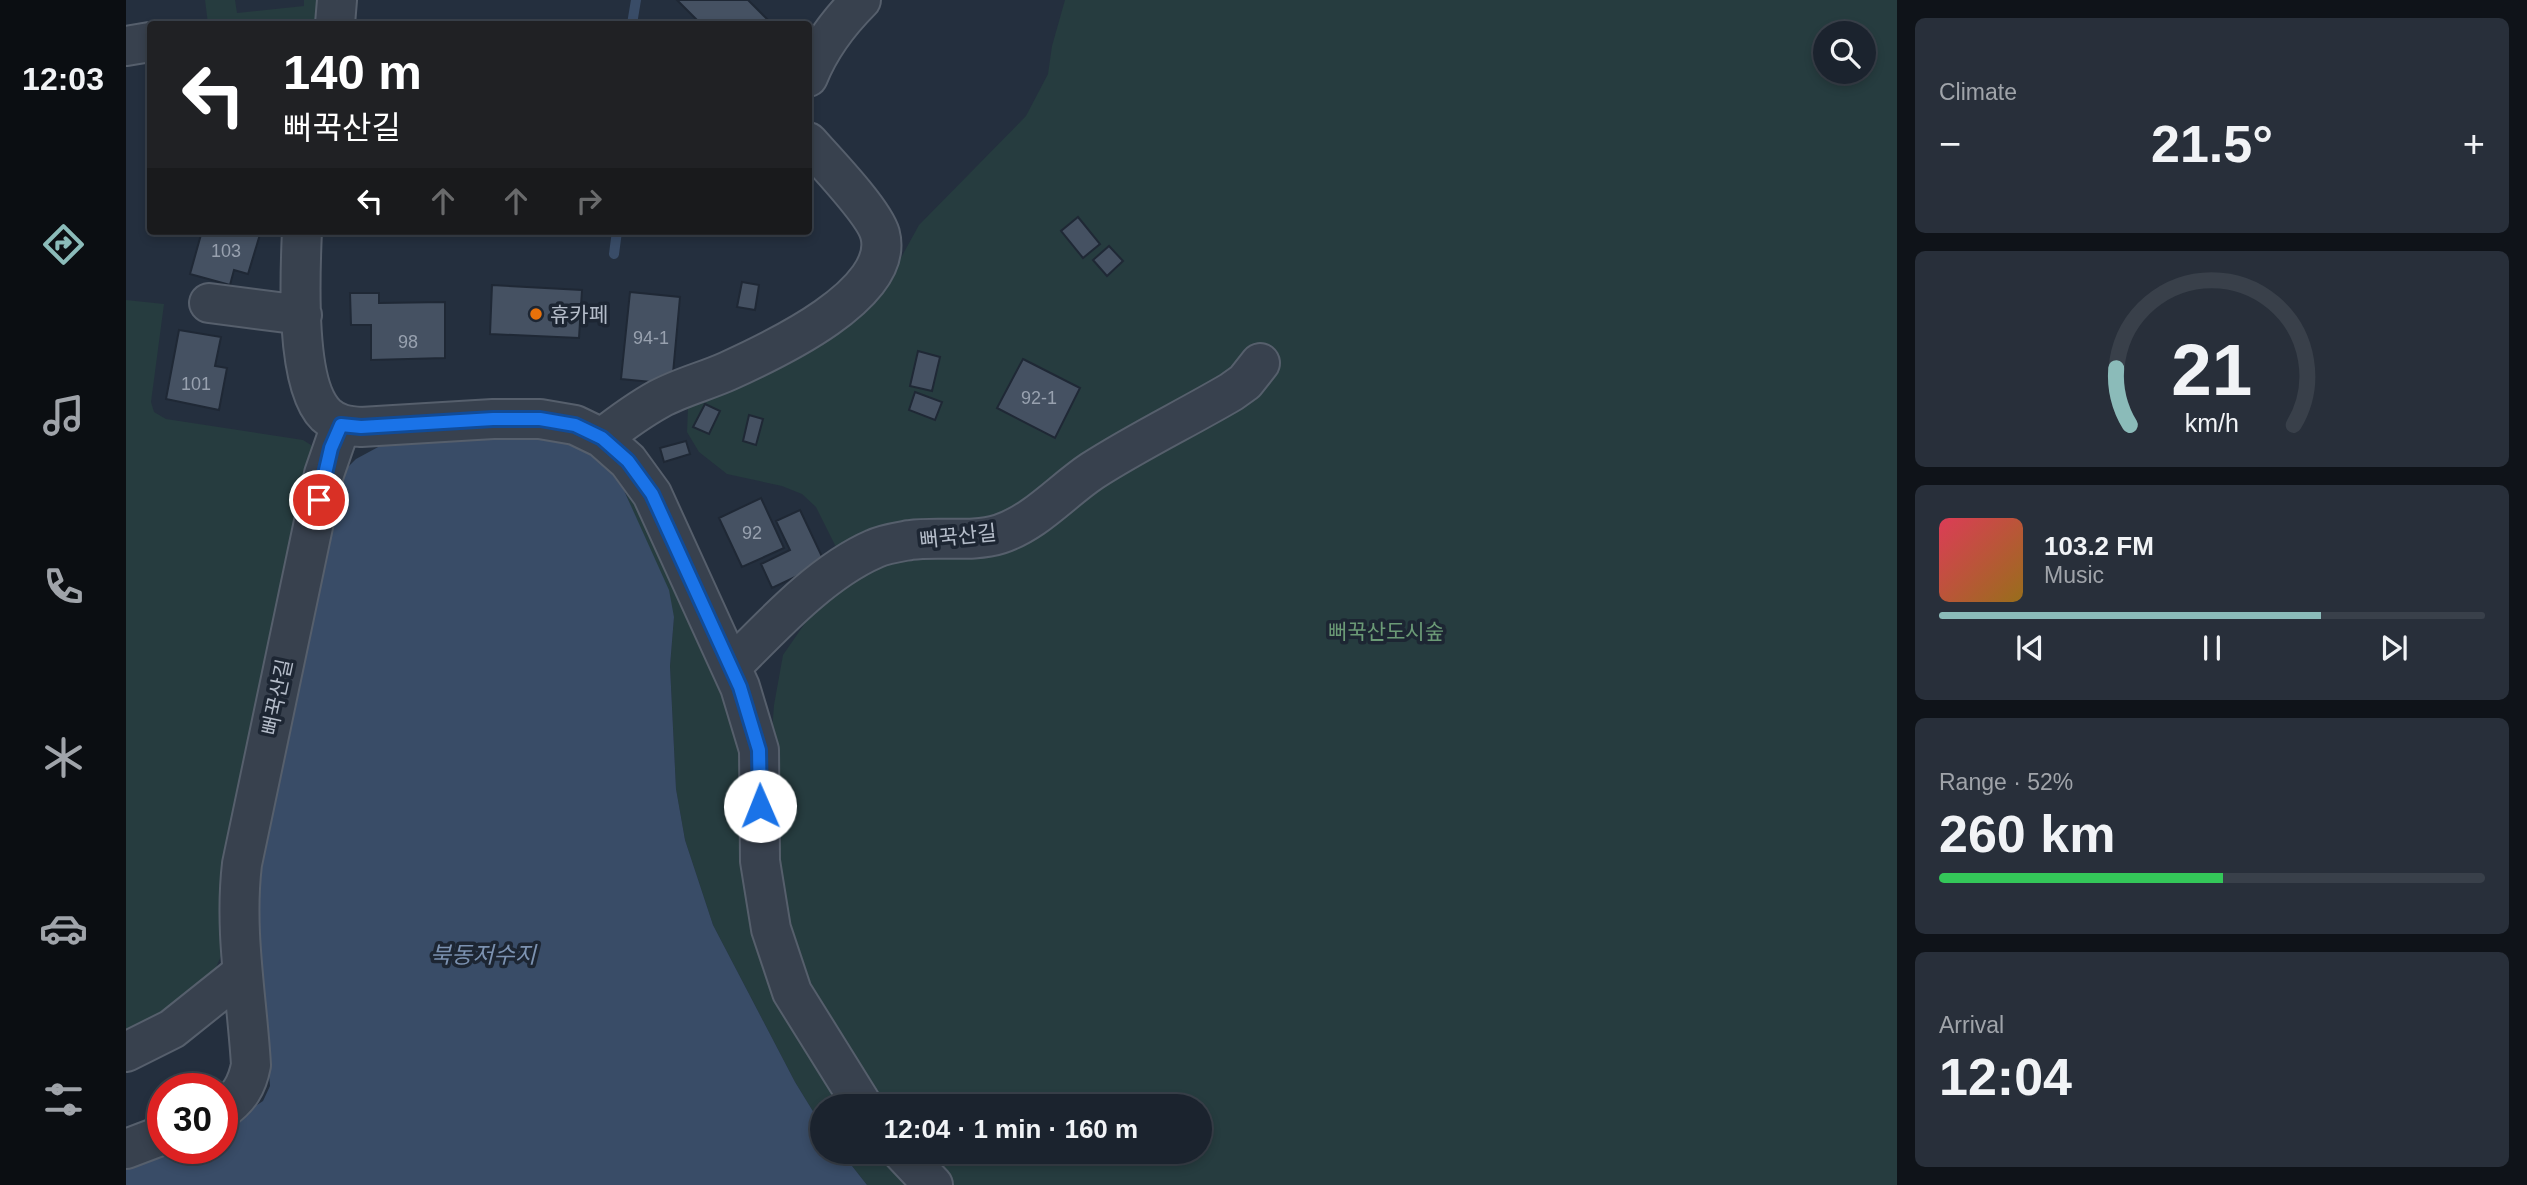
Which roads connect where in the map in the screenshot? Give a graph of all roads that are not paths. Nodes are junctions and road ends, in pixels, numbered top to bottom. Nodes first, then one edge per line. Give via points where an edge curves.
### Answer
1 (337, 0) edge
2 (861, 0) edge
3 (335, 21) edge
4 (147, 42) edge
5 (126, 46) edge
6 (812, 69) edge
7 (812, 147) edge
8 (302, 235) edge
9 (209, 303) dead end
10 (302, 315) junction
11 (1260, 363) dead end
12 (341, 425) junction
13 (602, 438) junction
14 (731, 667) junction
15 (242, 973) junction
16 (126, 1052) edge
17 (856, 1094) edge
18 (238, 1097) edge
19 (147, 1141) edge
20 (126, 1149) edge
21 (913, 1164) edge
22 (933, 1185) edge

1 - 3 street
2 - 6 street via 824,44
4 - 5 street
7 - 13 street via 879,231 882,247 864,285 835,312 803,332 729,371 661,398
8 - 10 street
9 - 10 street
10 - 12 street via 307,377 315,400
11 - 14 street, 뻐꾹산길 via 1231,393 1116,456 1000,534 910,540 875,548 839,568
12 - 13 street via 540,419 575,425
12 - 15 street, 뻐꾹산길 via 324,474 242,864 238,899
13 - 14 street via 628,461 652,494
14 - 17 street via 759,750 760,860 771,929 792,992
15 - 16 street via 172,1029
15 - 18 street, 뻐꾹산길 via 250,1065 248,1081
19 - 20 street
21 - 22 street

